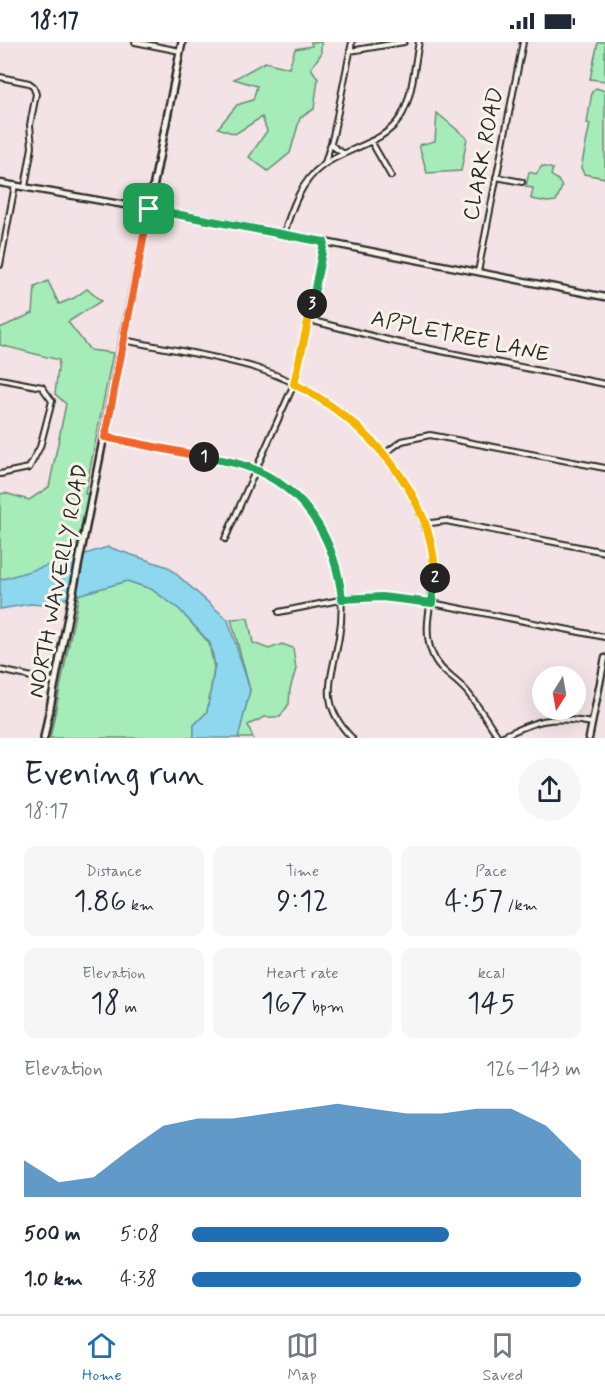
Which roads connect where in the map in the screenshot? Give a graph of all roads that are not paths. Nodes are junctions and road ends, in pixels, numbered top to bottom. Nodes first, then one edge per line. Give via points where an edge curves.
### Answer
1 (135, 42) edge
2 (182, 42) edge
3 (352, 42) edge
4 (404, 42) edge
5 (419, 42) edge
6 (523, 42) edge
7 (180, 51) junction
8 (350, 51) junction
9 (0, 77) edge
10 (371, 141) junction
11 (331, 145) junction
12 (344, 154) junction
13 (324, 164) junction
14 (391, 176) dead end
15 (496, 177) junction
16 (522, 182) dead end
17 (0, 183) edge
18 (15, 186) junction
19 (25, 187) junction
20 (149, 209) junction
21 (284, 234) junction
22 (324, 242) junction
23 (0, 265) edge
24 (478, 272) junction
25 (605, 297) edge
26 (309, 320) junction
27 (123, 339) junction
28 (0, 379) edge
29 (294, 384) junction
30 (605, 384) edge
31 (105, 437) junction
32 (384, 454) junction
33 (605, 468) edge
34 (256, 470) junction
35 (0, 474) edge
36 (424, 524) junction
37 (225, 539) dead end
38 (605, 552) edge
39 (342, 599) junction
40 (432, 603) junction
41 (279, 612) dead end
42 (605, 637) edge
43 (605, 658) edge
44 (0, 670) edge
45 (55, 682) junction
46 (592, 723) junction
47 (44, 738) edge
48 (352, 738) edge
49 (498, 738) edge
50 (589, 738) edge

1 - 7 street
2 - 7 main road, NORTH WAVERLY ROAD
3 - 8 street
4 - 8 street
5 - 10 street via 403,113
6 - 15 street, CLARK ROAD
7 - 20 main road, NORTH WAVERLY ROAD
8 - 11 street
9 - 19 street via 33,86 36,94
10 - 12 street
10 - 14 street
11 - 12 street
11 - 13 street
12 - 13 street
13 - 21 street via 298,196
15 - 16 street
15 - 24 street, CLARK ROAD
17 - 18 street
18 - 19 street
18 - 23 street
19 - 20 street
20 - 21 street
20 - 27 main road, NORTH WAVERLY ROAD
21 - 22 street
22 - 24 street
22 - 26 street
24 - 25 street
26 - 29 street
26 - 30 street, APPLETREE LANE via 396,342
27 - 29 street via 244,365
27 - 31 main road, NORTH WAVERLY ROAD
28 - 35 street via 42,387 52,401 36,457 29,468
29 - 32 street via 336,408
29 - 34 street
31 - 34 street
31 - 45 main road, NORTH WAVERLY ROAD
32 - 33 street via 402,441 430,435
32 - 36 street via 407,487
34 - 37 street
34 - 39 street via 291,493 320,525 336,563
36 - 38 street via 446,521
36 - 40 street via 435,569
39 - 40 street via 382,597
39 - 41 street
39 - 48 street via 341,629 328,695 334,715
40 - 42 street
40 - 49 street via 427,632 435,661 468,692
43 - 46 street
44 - 45 street
45 - 47 main road, NORTH WAVERLY ROAD
46 - 49 street via 548,719
46 - 50 street

